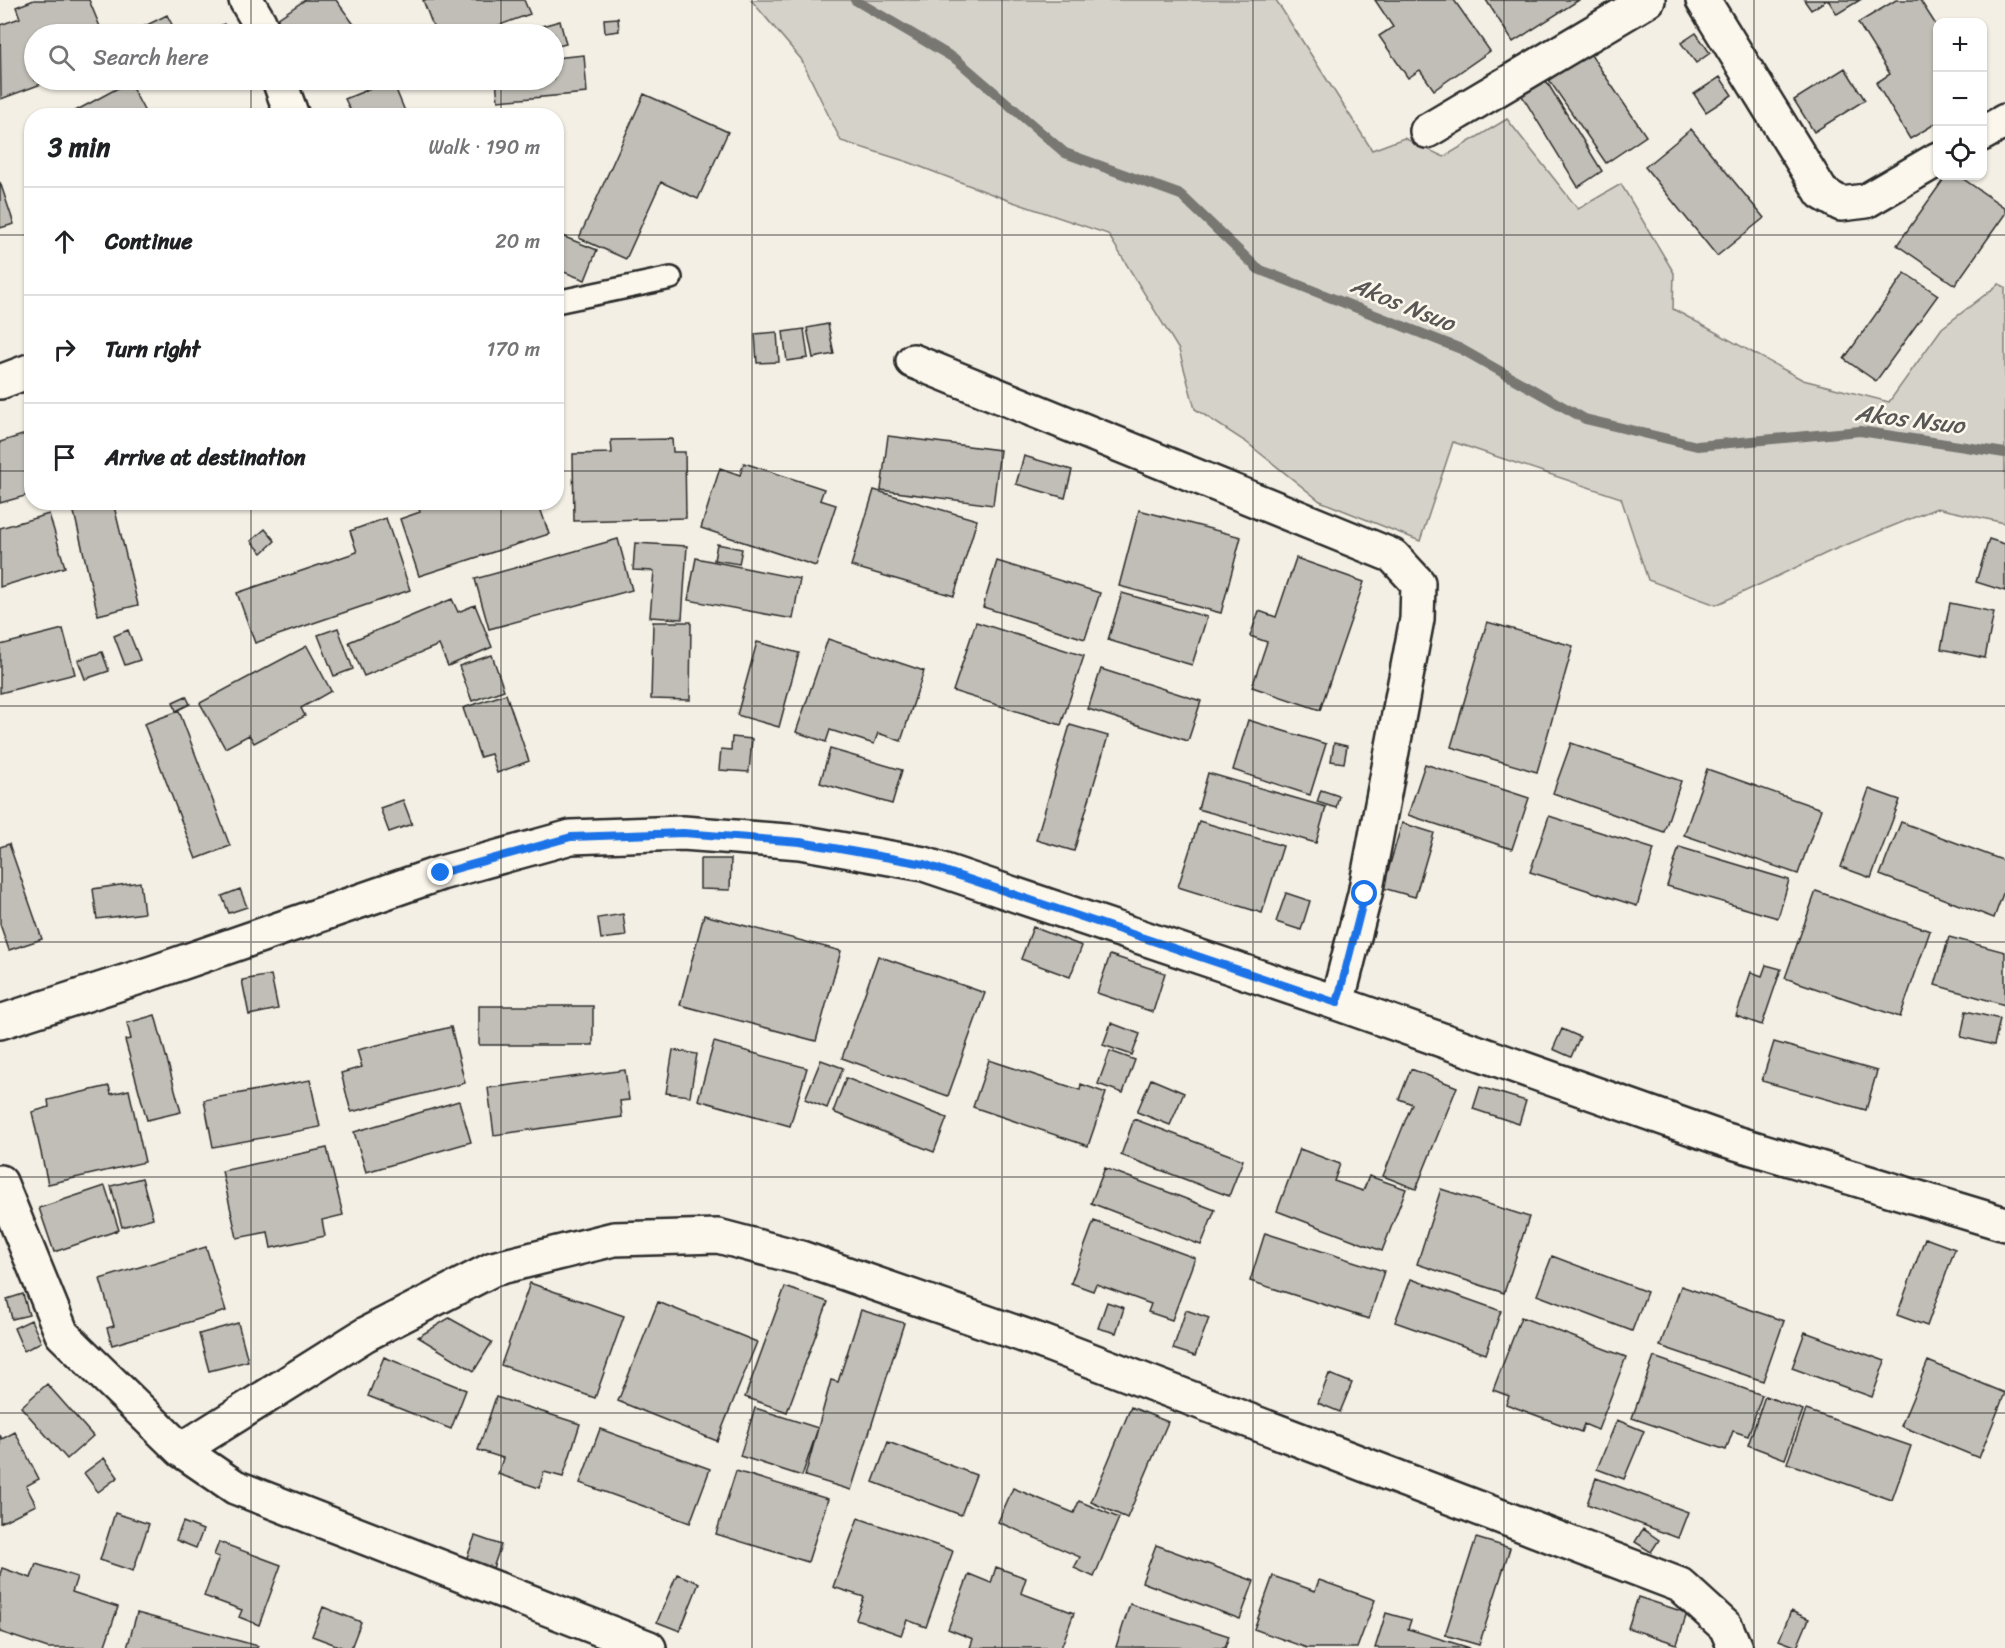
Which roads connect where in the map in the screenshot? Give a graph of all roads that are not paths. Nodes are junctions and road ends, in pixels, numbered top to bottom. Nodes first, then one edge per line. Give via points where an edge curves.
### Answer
1 (246, 0) edge
2 (1648, 0) edge
3 (1703, 0) edge
4 (260, 24) edge
5 (283, 90) edge
6 (289, 108) edge
7 (2005, 121) edge
8 (1427, 131) dead end
9 (1987, 132) edge
10 (1933, 162) edge
11 (671, 278) dead end
12 (564, 300) edge
13 (913, 361) dead end
14 (24, 373) edge
15 (0, 382) edge
16 (1337, 1003) junction
17 (0, 1022) edge
18 (0, 1182) edge
19 (2005, 1224) edge
20 (181, 1450) junction
21 (649, 1648) edge
22 (1735, 1648) edge

1 - 4 street
2 - 8 street
3 - 10 street via 1822,193 1841,204 1866,201
5 - 6 street
7 - 9 street
11 - 12 lane
13 - 16 street via 1393,556 1418,583 1416,619 1367,883
14 - 15 street
16 - 17 street via 924,864 800,842 683,833 571,837 441,873
16 - 19 street via 1723,1139
18 - 20 street via 62,1334
20 - 21 street via 235,1487
20 - 22 street via 366,1334 493,1269 614,1239 718,1236 801,1258 1043,1342 1680,1585 1726,1627

